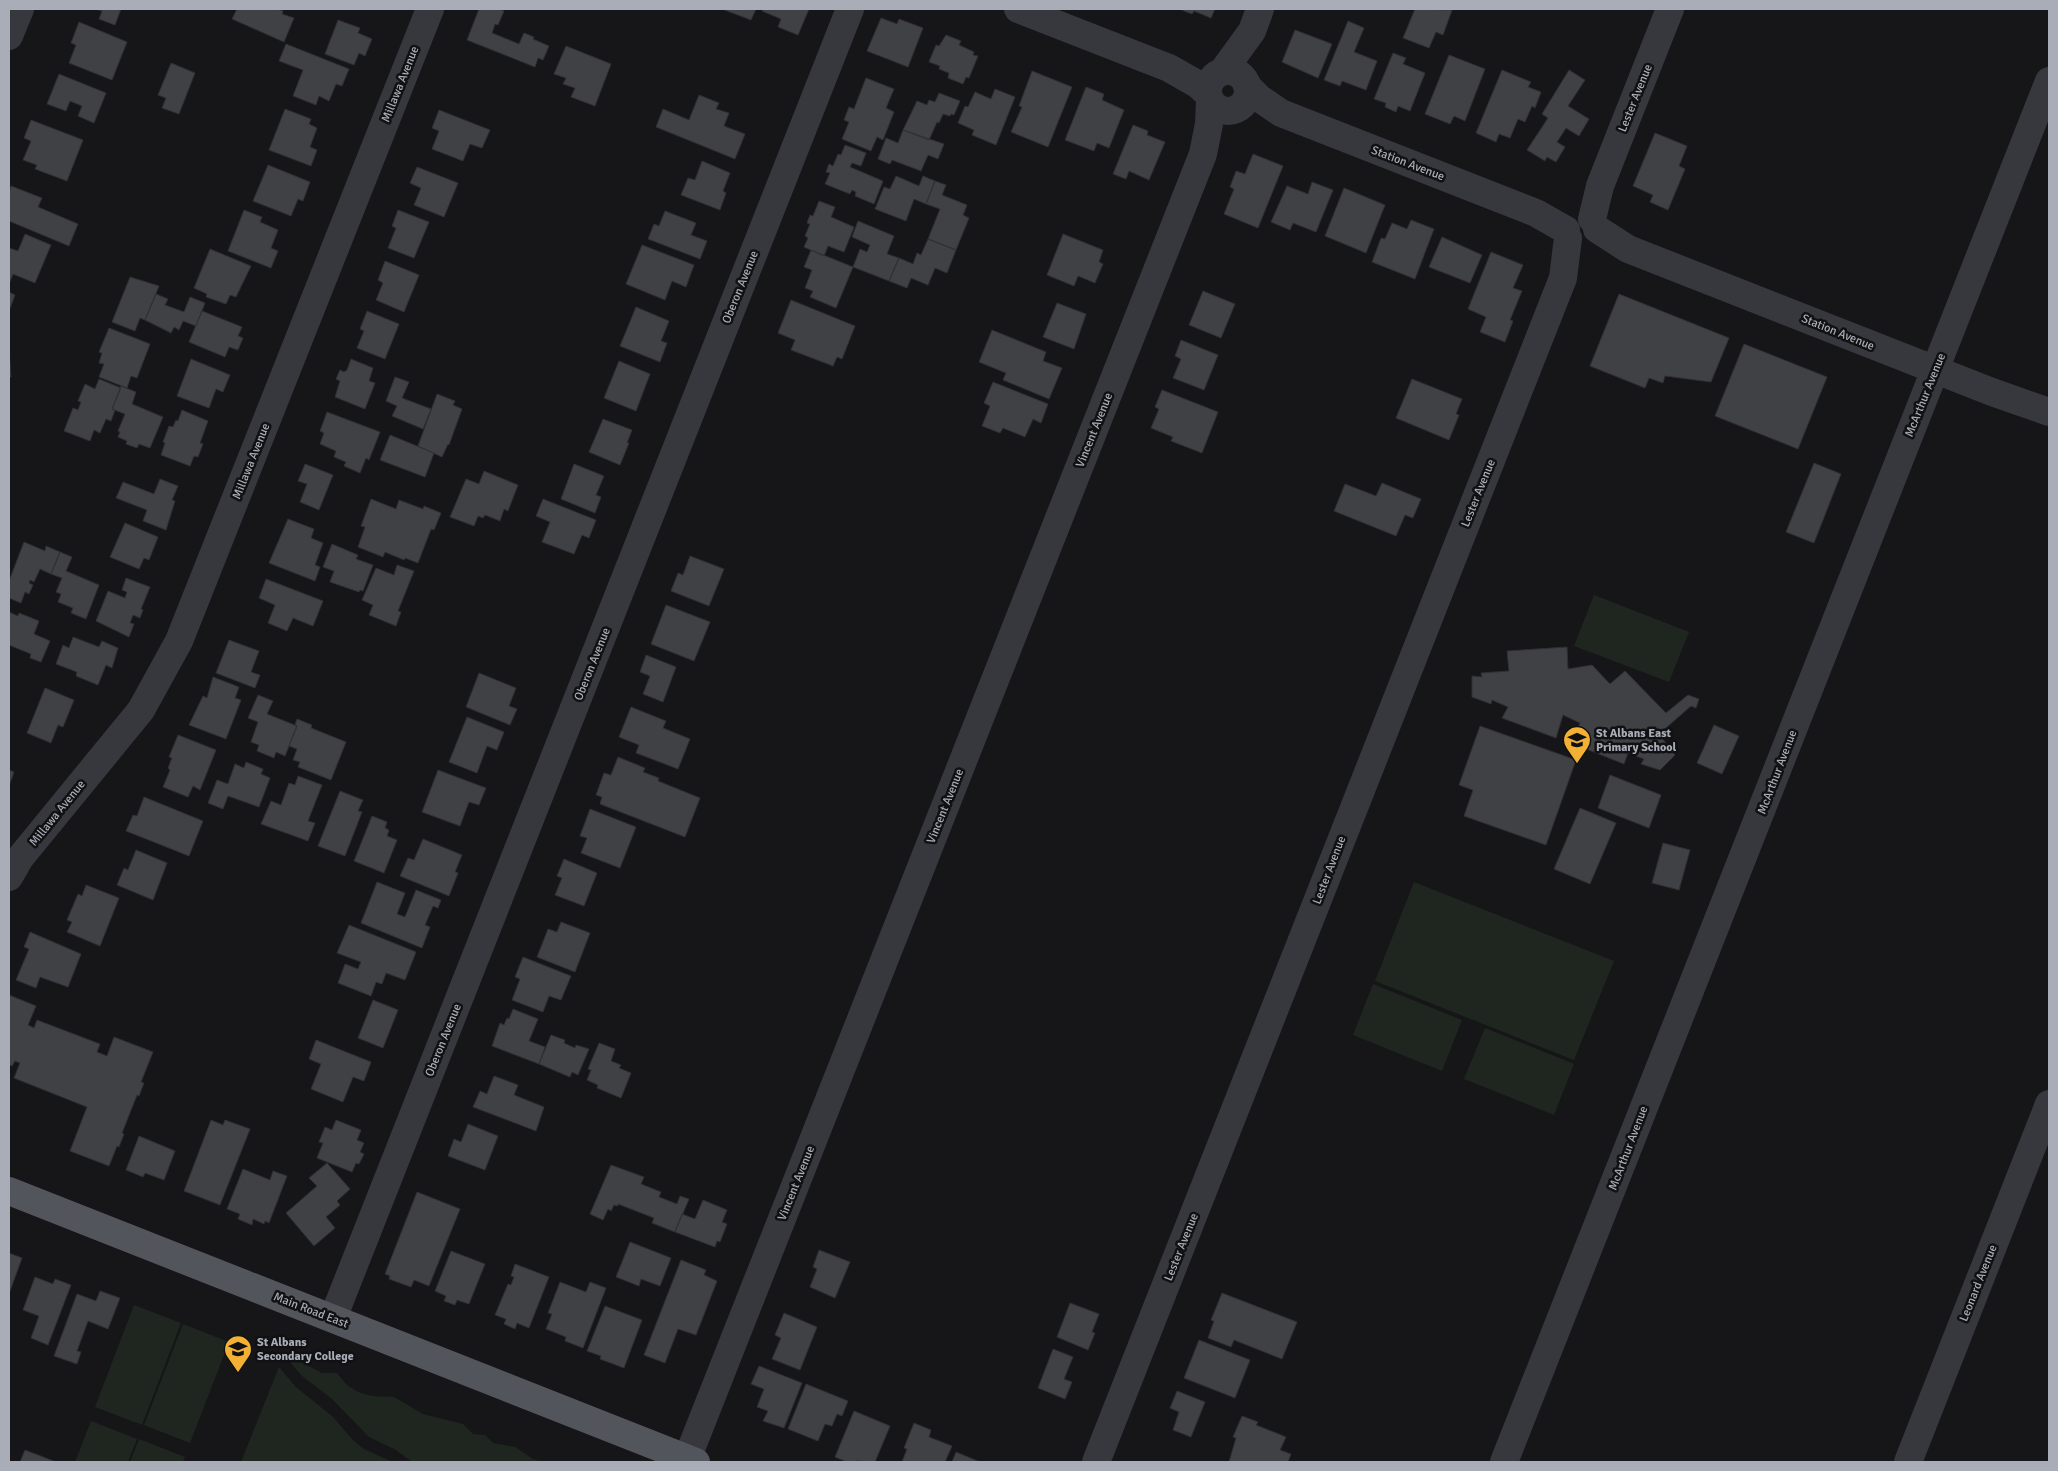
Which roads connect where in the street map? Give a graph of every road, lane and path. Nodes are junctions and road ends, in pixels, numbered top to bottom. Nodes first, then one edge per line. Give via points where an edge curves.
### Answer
1 (20, 9) edge
2 (430, 9) edge
3 (850, 9) edge
4 (1018, 9) edge
5 (1670, 9) edge
6 (1256, 20) edge
7 (9, 36) edge
8 (2049, 81) edge
9 (1227, 91) junction
10 (1582, 230) junction
11 (1935, 370) junction
12 (2049, 412) edge
13 (9, 877) edge
14 (2049, 1104) edge
15 (9, 1191) edge
16 (333, 1318) junction
17 (691, 1460) edge
18 (1096, 1462) edge
19 (1504, 1462) edge
20 (1908, 1462) edge

1 - 7 street
2 - 13 street, Millawa Avenue via 179,641 141,710 20,858
3 - 16 street, Oberon Avenue
4 - 9 street, Station Avenue via 1169,68 1198,73
5 - 10 street, Lester Avenue
6 - 9 street, Vincent Avenue
8 - 11 street, McArthur Avenue
9 - 10 street, Station Avenue via 1252,109 1282,113
9 - 17 street, Vincent Avenue via 1209,124 1203,154
10 - 11 street, Station Avenue
10 - 18 street, Lester Avenue
11 - 12 street, Station Avenue
11 - 19 street, McArthur Avenue
14 - 20 street, Leonard Avenue
15 - 16 main road, Main Road East
16 - 17 main road, Main Road East

